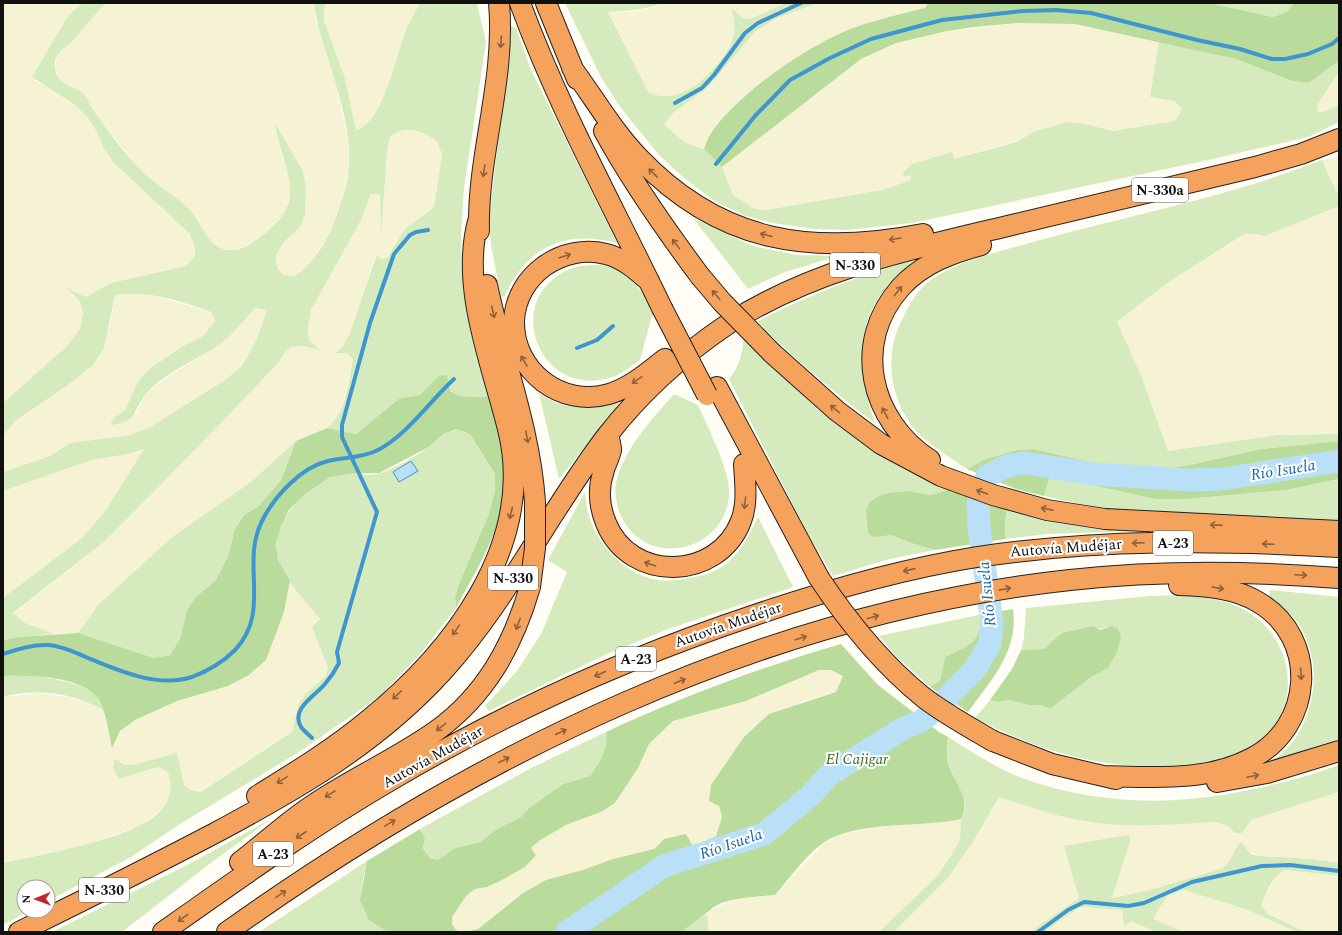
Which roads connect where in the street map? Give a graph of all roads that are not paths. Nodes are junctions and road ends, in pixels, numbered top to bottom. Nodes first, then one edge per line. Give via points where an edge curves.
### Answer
1 (499, 3) edge
2 (520, 3) edge
3 (533, 3) edge
4 (546, 3) edge
5 (572, 68) junction
6 (1339, 138) edge
7 (479, 218) junction
8 (1032, 220) junction
9 (974, 234) junction
10 (649, 281) junction
11 (667, 304) junction
12 (716, 332) junction
13 (712, 391) junction
14 (608, 435) junction
15 (744, 464) junction
16 (940, 476) junction
17 (1339, 531) edge
18 (1339, 547) edge
19 (819, 578) junction
20 (1339, 578) edge
21 (1071, 580) junction
22 (1339, 750) edge
23 (1104, 776) junction
24 (169, 857) junction
25 (202, 904) junction
26 (247, 924) edge
27 (19, 932) edge
28 (163, 932) edge
29 (227, 932) edge

1 -> 7 highway via 502,26 500,58
2 - 10 highway via 568,118
3 - 11 highway via 555,59
4 - 5 highway
9 -> 5 highway via 951,228 881,241 833,244 784,240 733,225 693,204 656,175 620,136
16 -> 5 highway, bridge via 901,456 865,433 772,354 722,302 662,225 628,173 596,118
6 - 8 highway, N-330a via 1301,154 1255,167
7 -> 24 highway via 473,246 477,299 489,363 508,430 515,473 513,508 490,573 478,596 441,649 394,698 329,750 199,831
7 -> 25 highway, bridge via 484,270 526,434 536,502 535,548 530,587 519,621 507,649 482,688 459,711 427,737 302,812 213,883
8 - 9 highway, N-330
16 -> 8 highway via 934,463 892,426 880,404 873,368 878,331 894,297 906,282 922,269 947,256 1011,236
9 - 12 highway, N-330 via 879,258 820,278 770,300
10 - 11 highway
12 -> 10 highway via 699,333 622,389 600,396 578,397 557,391 539,379 525,362 516,337 516,310 523,289 545,265 564,255 596,252 619,259
11 - 13 highway, bridge
12 - 14 highway, N-330 via 640,398
13 - 15 highway
13 - 19 highway
15 -> 14 highway via 744,510 730,541 722,550 702,562 680,568 657,566 646,563 626,551 606,524 600,502 600,490 601,478 611,449
14 - 24 highway, N-330 via 576,479 478,629 443,671 414,700 364,744 324,772
15 - 19 highway via 792,552
17 -> 16 highway via 1131,522 1074,514 1013,501
18 -> 25 highway, Autovía Mudéjar / A-23 via 1175,543 1101,544 1040,549 947,562 840,588 664,647 479,731 391,780 301,836
19 - 23 highway, bridge via 856,631 895,673 939,709 993,741 1052,764
21 -> 20 highway, A-23 via 1218,572
21 -> 23 highway via 1084,590 1180,585 1217,588 1247,596 1260,603 1281,621 1294,642 1300,665 1301,688 1289,725 1274,743 1253,758 1228,768 1194,776
26 -> 21 highway, A-23 via 346,850 413,810 488,768 666,686 835,627 953,598
23 -> 22 highway via 1152,785 1203,784 1267,773
24 - 27 highway, N-330
25 -> 28 highway, Autovía Mudéjar / A-23
26 - 29 highway, A-23

